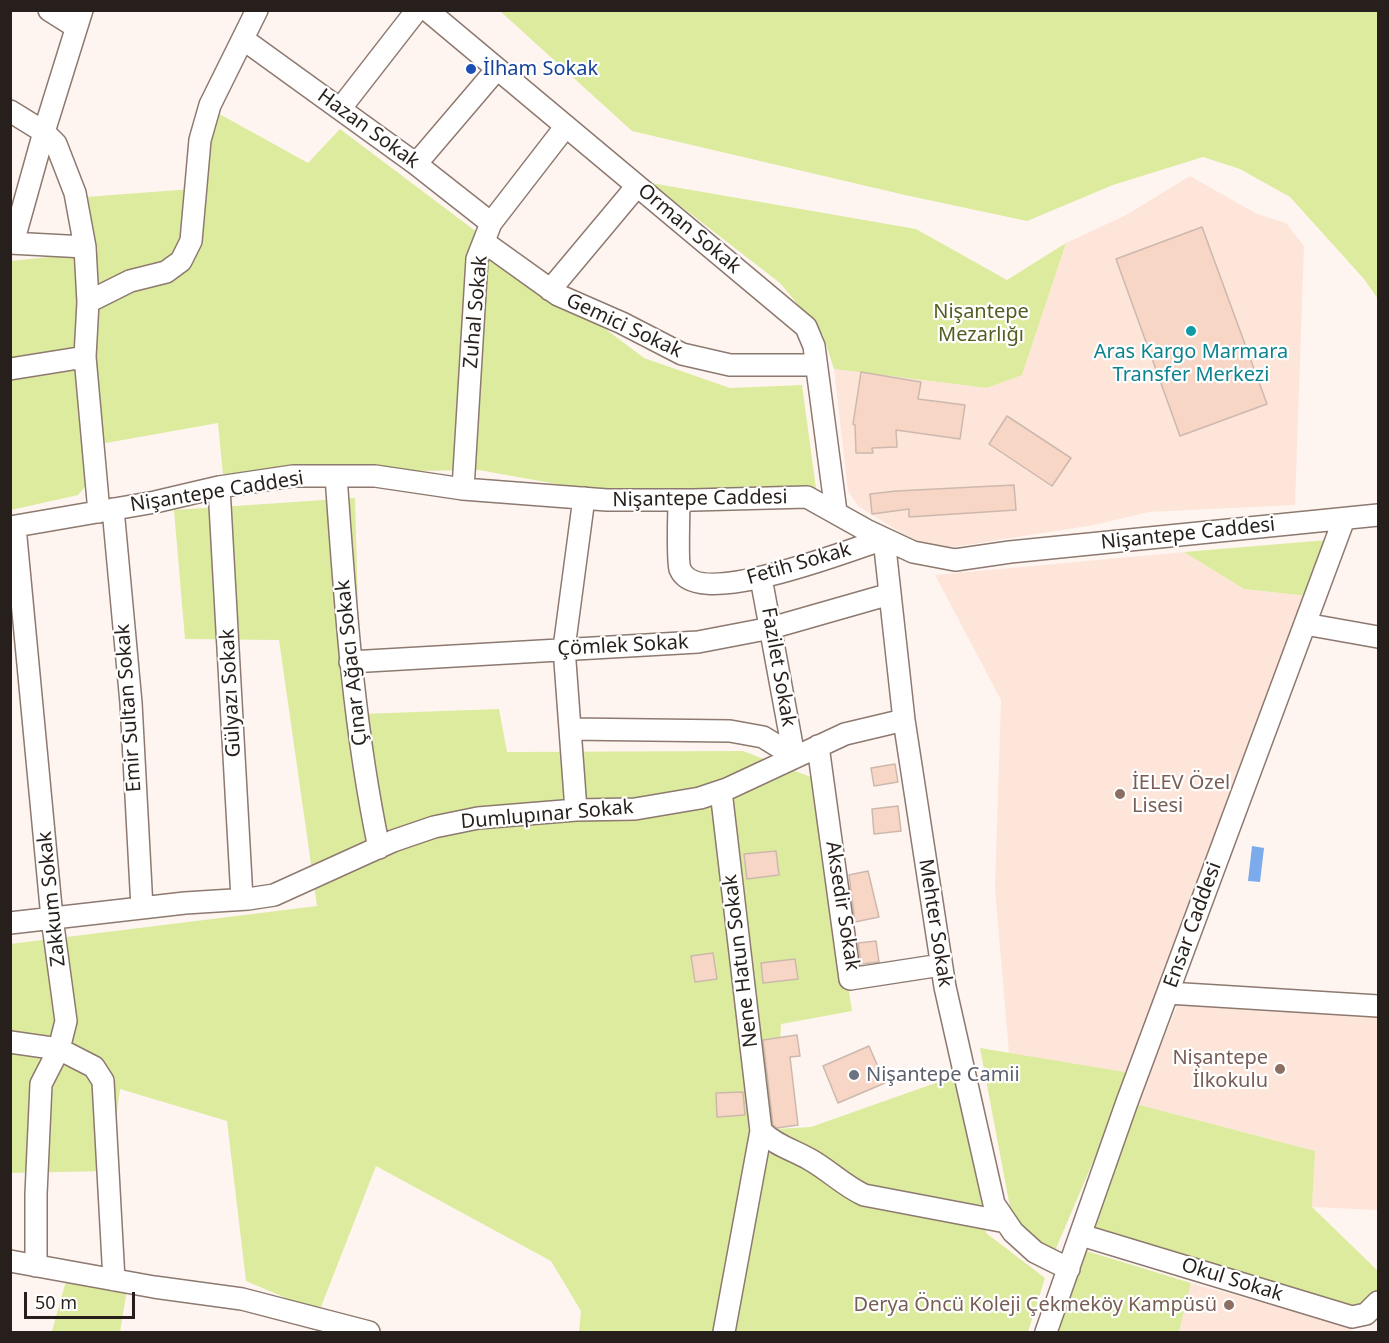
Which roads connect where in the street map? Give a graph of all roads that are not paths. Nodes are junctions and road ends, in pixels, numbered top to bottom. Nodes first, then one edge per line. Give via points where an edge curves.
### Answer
1 (49, 10) edge
2 (257, 10) edge
3 (417, 10) edge
4 (427, 10) edge
5 (79, 19) edge
6 (243, 39) junction
7 (497, 69) junction
8 (340, 109) junction
9 (10, 111) edge
10 (566, 126) junction
11 (44, 132) junction
12 (416, 164) junction
13 (637, 186) junction
14 (487, 233) junction
15 (12, 243) edge
16 (85, 247) junction
17 (550, 290) junction
18 (88, 302) junction
19 (85, 357) junction
20 (816, 365) junction
21 (10, 369) edge
22 (336, 476) junction
23 (219, 487) junction
24 (463, 489) junction
25 (584, 498) junction
26 (679, 500) junction
27 (106, 511) junction
28 (836, 512) junction
29 (1378, 515) edge
30 (1344, 519) junction
31 (13, 527) edge
32 (884, 539) junction
33 (761, 578) junction
34 (890, 594) junction
35 (1305, 624) junction
36 (771, 628) junction
37 (1378, 637) edge
38 (564, 648) junction
39 (350, 662) junction
40 (904, 720) junction
41 (570, 729) junction
42 (818, 746) junction
43 (794, 756) junction
44 (721, 791) junction
45 (576, 810) junction
46 (379, 848) junction
47 (242, 899) junction
48 (141, 908) junction
49 (52, 918) junction
50 (10, 923) edge
51 (941, 965) junction
52 (1168, 993) junction
53 (1378, 1006) edge
54 (10, 1042) edge
55 (59, 1049) junction
56 (761, 1131) junction
57 (1006, 1222) junction
58 (1081, 1235) junction
59 (10, 1262) edge
60 (36, 1266) junction
61 (1069, 1269) junction
62 (114, 1280) junction
63 (1378, 1302) edge
64 (369, 1332) edge
65 (724, 1332) edge
66 (1046, 1332) edge

1 - 5 street
2 - 6 street
3 - 8 street
4 - 7 street, Orman Sokak
5 - 11 street
6 - 8 street, Hazan Sokak
6 - 18 street via 210,105 200,140 191,242 181,261 166,272 130,281
7 - 10 street, Orman Sokak
7 - 12 street
8 - 12 street, Hazan Sokak
9 - 11 street
10 - 13 street, Orman Sokak
10 - 14 street, Zuhal Sokak
11 - 15 street
11 - 16 street, Emir Sultan Sokak via 56,144 75,193
12 - 14 street, Hazan Sokak
13 - 17 street
13 - 20 street, Orman Sokak via 806,327
14 - 17 street, Gemici Sokak
14 - 24 street, Zuhal Sokak via 477,260
15 - 16 street
16 - 18 street, Emir Sultan Sokak
17 - 20 street, Gemici Sokak via 682,354 730,365
18 - 19 street, Emir Sultan Sokak
19 - 21 street
19 - 27 street, Emir Sultan Sokak
20 - 28 street, Orman Sokak
22 - 23 street, Nişantepe Caddesi via 293,476
22 - 24 street, Nişantepe Caddesi via 375,476
22 - 39 street, Çınar Ağacı Sokak
23 - 27 street, Nişantepe Caddesi
23 - 47 street, Gülyazı Sokak
24 - 25 street, Nişantepe Caddesi
25 - 26 street, Nişantepe Caddesi
25 - 38 street
26 - 28 street, Nişantepe Caddesi via 807,497
26 - 33 street, Fetih Sokak via 680,569 687,578 719,585
27 - 31 street, Nişantepe Caddesi
27 - 48 street, Emir Sultan Sokak via 131,703
28 - 32 street, Nişantepe Caddesi
29 - 30 street, Nişantepe Caddesi
30 - 32 street, Nişantepe Caddesi via 955,560 913,552
30 - 35 street, Ensar Caddesi
31 - 49 street, Zakkum Sokak
32 - 33 street, Fetih Sokak
32 - 34 street, Mehter Sokak
33 - 36 street, Fazilet Sokak
34 - 36 street, Çömlek Sokak
34 - 40 street, Mehter Sokak
35 - 37 street
35 - 52 street, Ensar Caddesi
36 - 38 street, Çömlek Sokak via 698,642
36 - 43 street, Fazilet Sokak
38 - 39 street, Çömlek Sokak
38 - 41 street
39 - 46 street, Çınar Ağacı Sokak via 361,754
40 - 42 street, Dumlupınar Sokak via 845,734
40 - 51 street, Mehter Sokak
41 - 43 street via 730,731 763,737
41 - 45 street
42 - 43 street, Dumlupınar Sokak
42 - 51 street, Aksedir Sokak via 850,979
43 - 44 street, Dumlupınar Sokak
44 - 45 street, Dumlupınar Sokak via 635,809
44 - 56 street, Nene Hatun Sokak
45 - 46 street, Dumlupınar Sokak via 478,818 434,827
46 - 47 street, Dumlupınar Sokak via 274,895
47 - 48 street, Dumlupınar Sokak
48 - 49 street, Dumlupınar Sokak
49 - 50 street, Dumlupınar Sokak
49 - 55 street, Zakkum Sokak via 66,1021
51 - 57 street, Mehter Sokak via 994,1204
52 - 53 street
52 - 58 street, Ensar Caddesi
54 - 55 street
55 - 60 street, Zakkum Sokak via 41,1084
55 - 62 street via 94,1067 103,1081
56 - 57 street via 864,1196
56 - 65 street, Nene Hatun Sokak
57 - 61 street, Mehter Sokak via 1035,1252
58 - 61 street, Ensar Caddesi
58 - 63 street, Okul Sokak via 1352,1317 1366,1314
59 - 60 street
60 - 62 street
61 - 66 street, Ensar Caddesi
62 - 64 street via 242,1299

